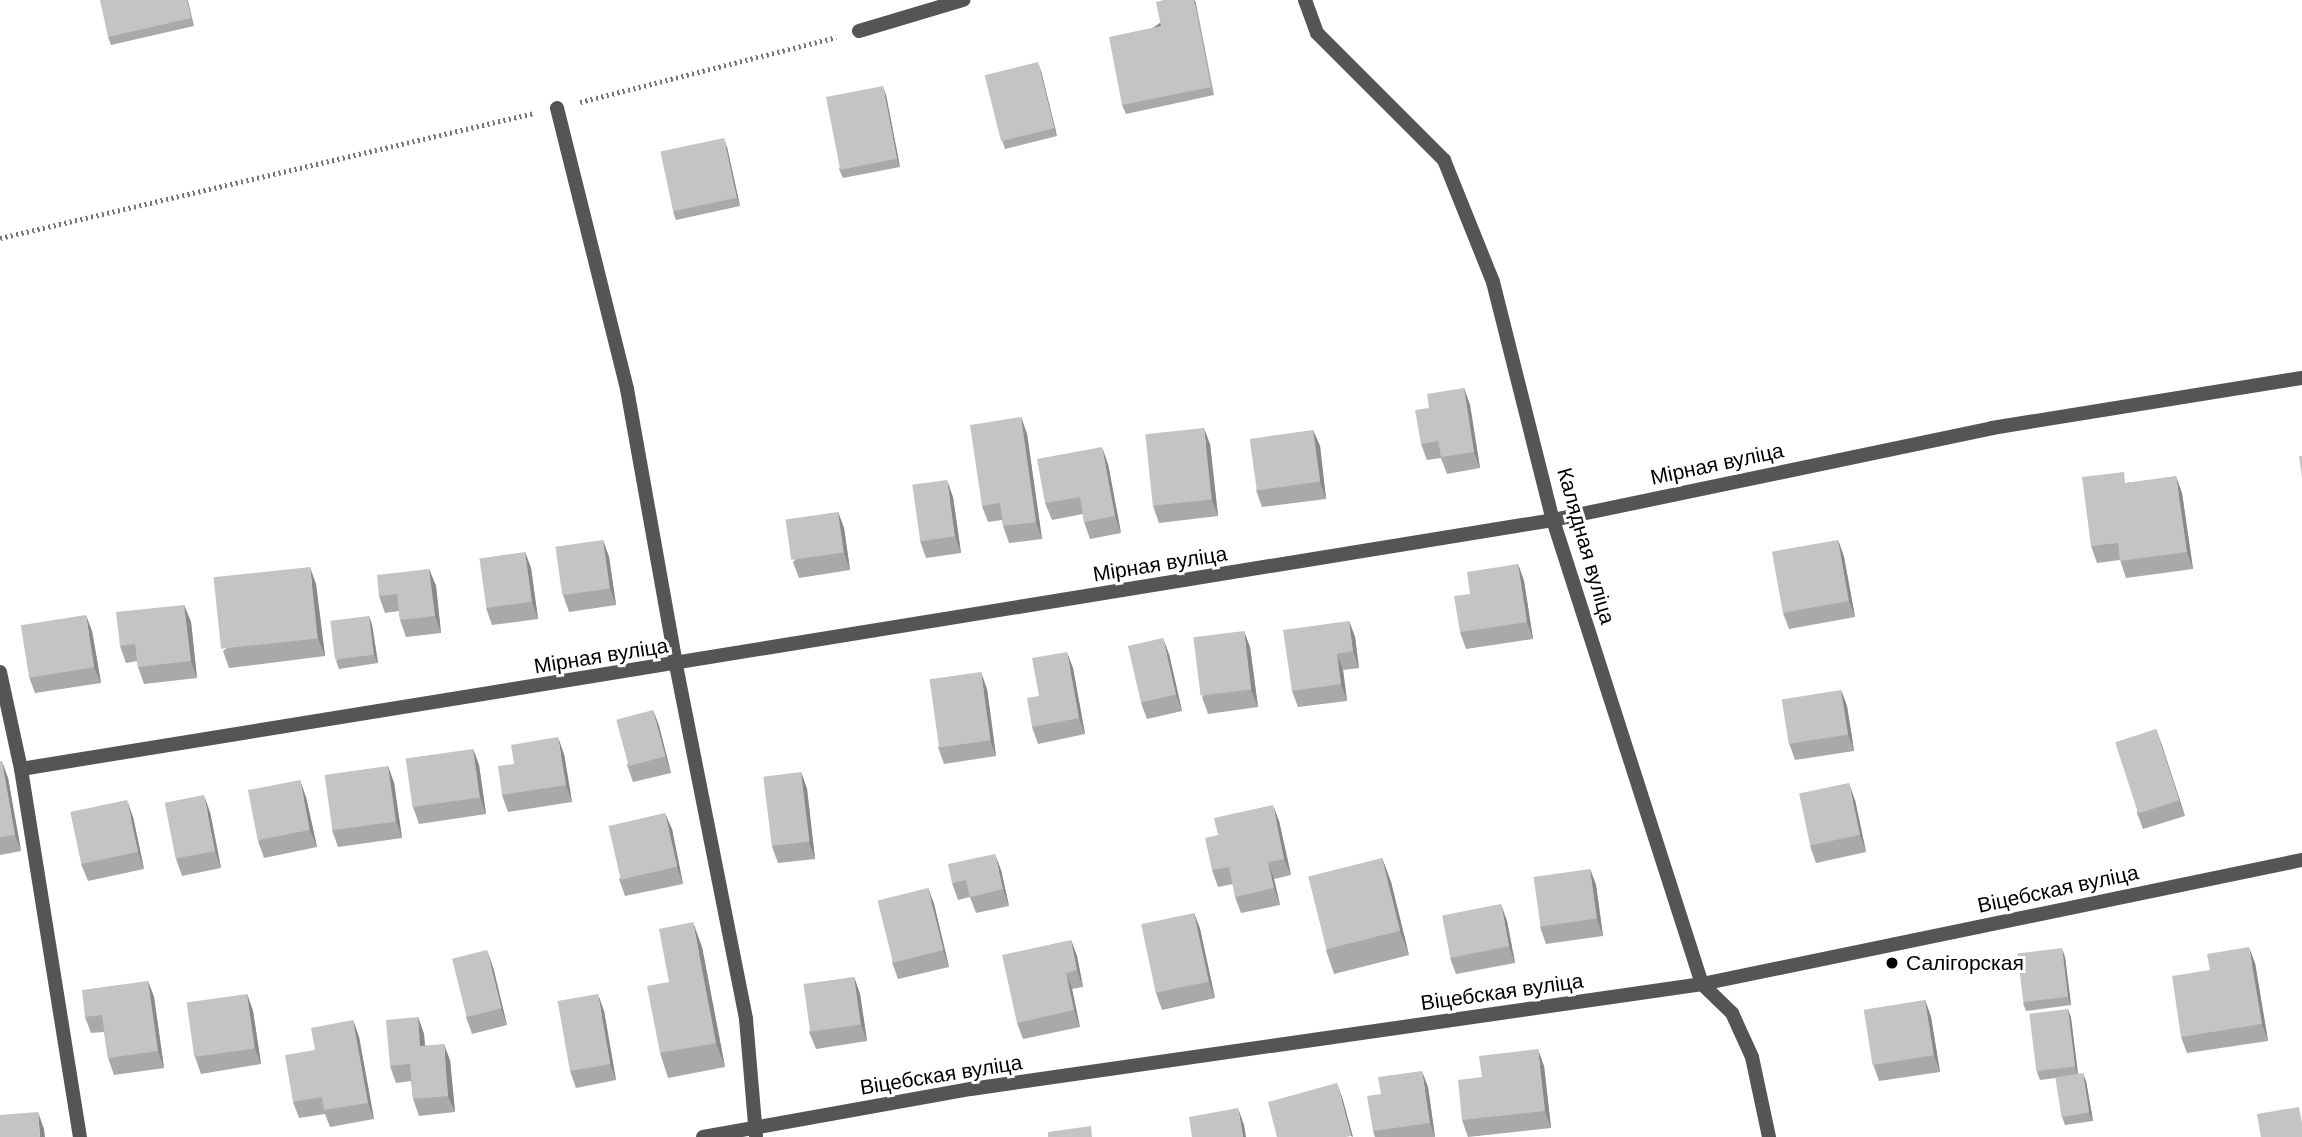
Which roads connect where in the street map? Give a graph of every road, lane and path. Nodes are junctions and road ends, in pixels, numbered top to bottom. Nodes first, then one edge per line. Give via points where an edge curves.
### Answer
1 (963, 0) edge
2 (1304, 0) edge
3 (859, 31) joint
4 (557, 108) junction
5 (0, 238) edge
6 (2302, 378) edge
7 (1553, 520) junction
8 (676, 665) junction
9 (0, 671) edge
10 (21, 769) junction
11 (2302, 860) edge
12 (1702, 985) junction
13 (755, 1133) edge
14 (80, 1137) edge
15 (703, 1137) edge
16 (1769, 1137) edge

1 - 3 street
2 - 7 street, Калядная вуліца via 1317,33 1444,160 1493,282
3 - 4 path
4 - 5 path
4 - 8 street via 627,389
6 - 7 street, Мірная вуліца via 1992,428
7 - 8 street, Мірная вуліца
7 - 12 street, Калядная вуліца
8 - 10 street, Мірная вуліца
8 - 13 street via 746,1019
9 - 10 street
10 - 14 street
11 - 12 street, Віцебская вуліца
12 - 13 street, Віцебская вуліца via 971,1089
12 - 16 street, Калядная вуліца via 1732,1013 1752,1057
13 - 15 street, Віцебская вуліца

